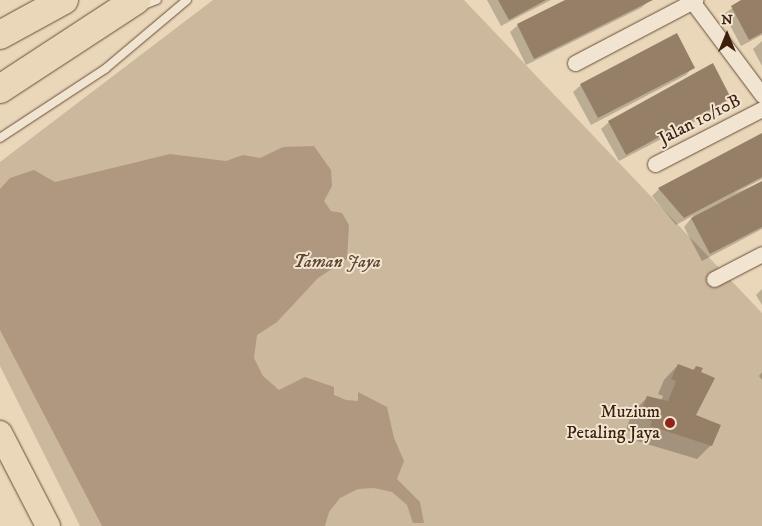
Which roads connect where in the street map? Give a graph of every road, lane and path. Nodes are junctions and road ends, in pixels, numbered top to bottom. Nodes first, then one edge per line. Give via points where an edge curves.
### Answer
1 (64, 0) edge
2 (136, 0) edge
3 (157, 0) edge
4 (187, 0) edge
5 (692, 0) edge
6 (110, 18) junction
7 (0, 35) edge
8 (575, 63) dead end
9 (0, 89) edge
10 (762, 95) edge
11 (762, 109) edge
12 (0, 138) edge
13 (655, 164) dead end
14 (762, 254) edge
15 (714, 279) dead end
16 (0, 433) edge
17 (48, 526) edge

1 - 7 highway
2 - 6 highway
3 - 6 lane
4 - 12 lane via 104,69
5 - 8 street
5 - 10 street
6 - 9 highway
11 - 13 street, Jalan 10/10B
14 - 15 street
16 - 17 main road

